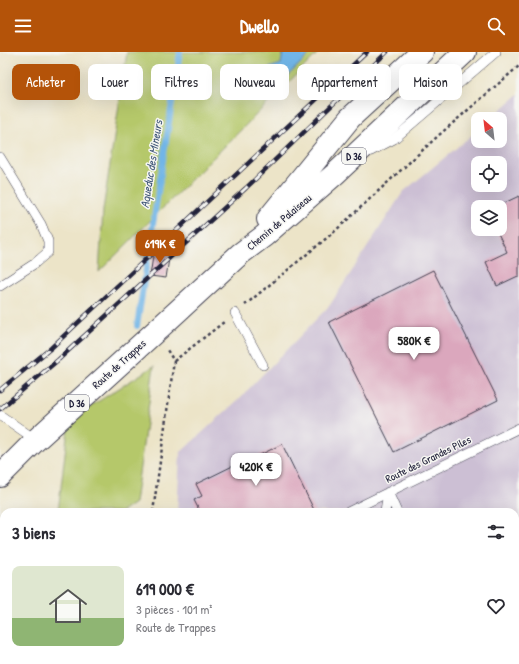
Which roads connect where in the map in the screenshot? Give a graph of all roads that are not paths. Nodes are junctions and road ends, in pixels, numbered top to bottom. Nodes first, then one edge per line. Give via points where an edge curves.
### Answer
1 (422, 52) edge
2 (465, 52) edge
3 (496, 52) edge
4 (0, 157) edge
5 (344, 165) junction
6 (240, 254) junction
7 (0, 286) edge
8 (235, 313) road end
9 (263, 365) dead end
10 (0, 415) edge
11 (519, 428) edge
12 (36, 440) junction
13 (0, 476) edge
14 (388, 492) junction
15 (356, 508) edge
16 (386, 508) edge
17 (395, 508) edge

1 - 6 main road, Chemin de Palaiseau / D 36 via 350,118
2 - 5 main road, Chemin de Palaiseau / D 36
3 - 5 lane via 394,139
4 - 7 lane via 41,224 48,241 48,252
5 - 6 main road, Chemin de Palaiseau / D 36
6 - 12 main road, Route de Trappes / D 36
8 - 9 lane
10 - 12 lane
11 - 14 lane, Route des Grandes Piles
12 - 13 main road, Route de Trappes / D 36
14 - 15 lane, Route des Grandes Piles
14 - 16 lane
14 - 17 lane

